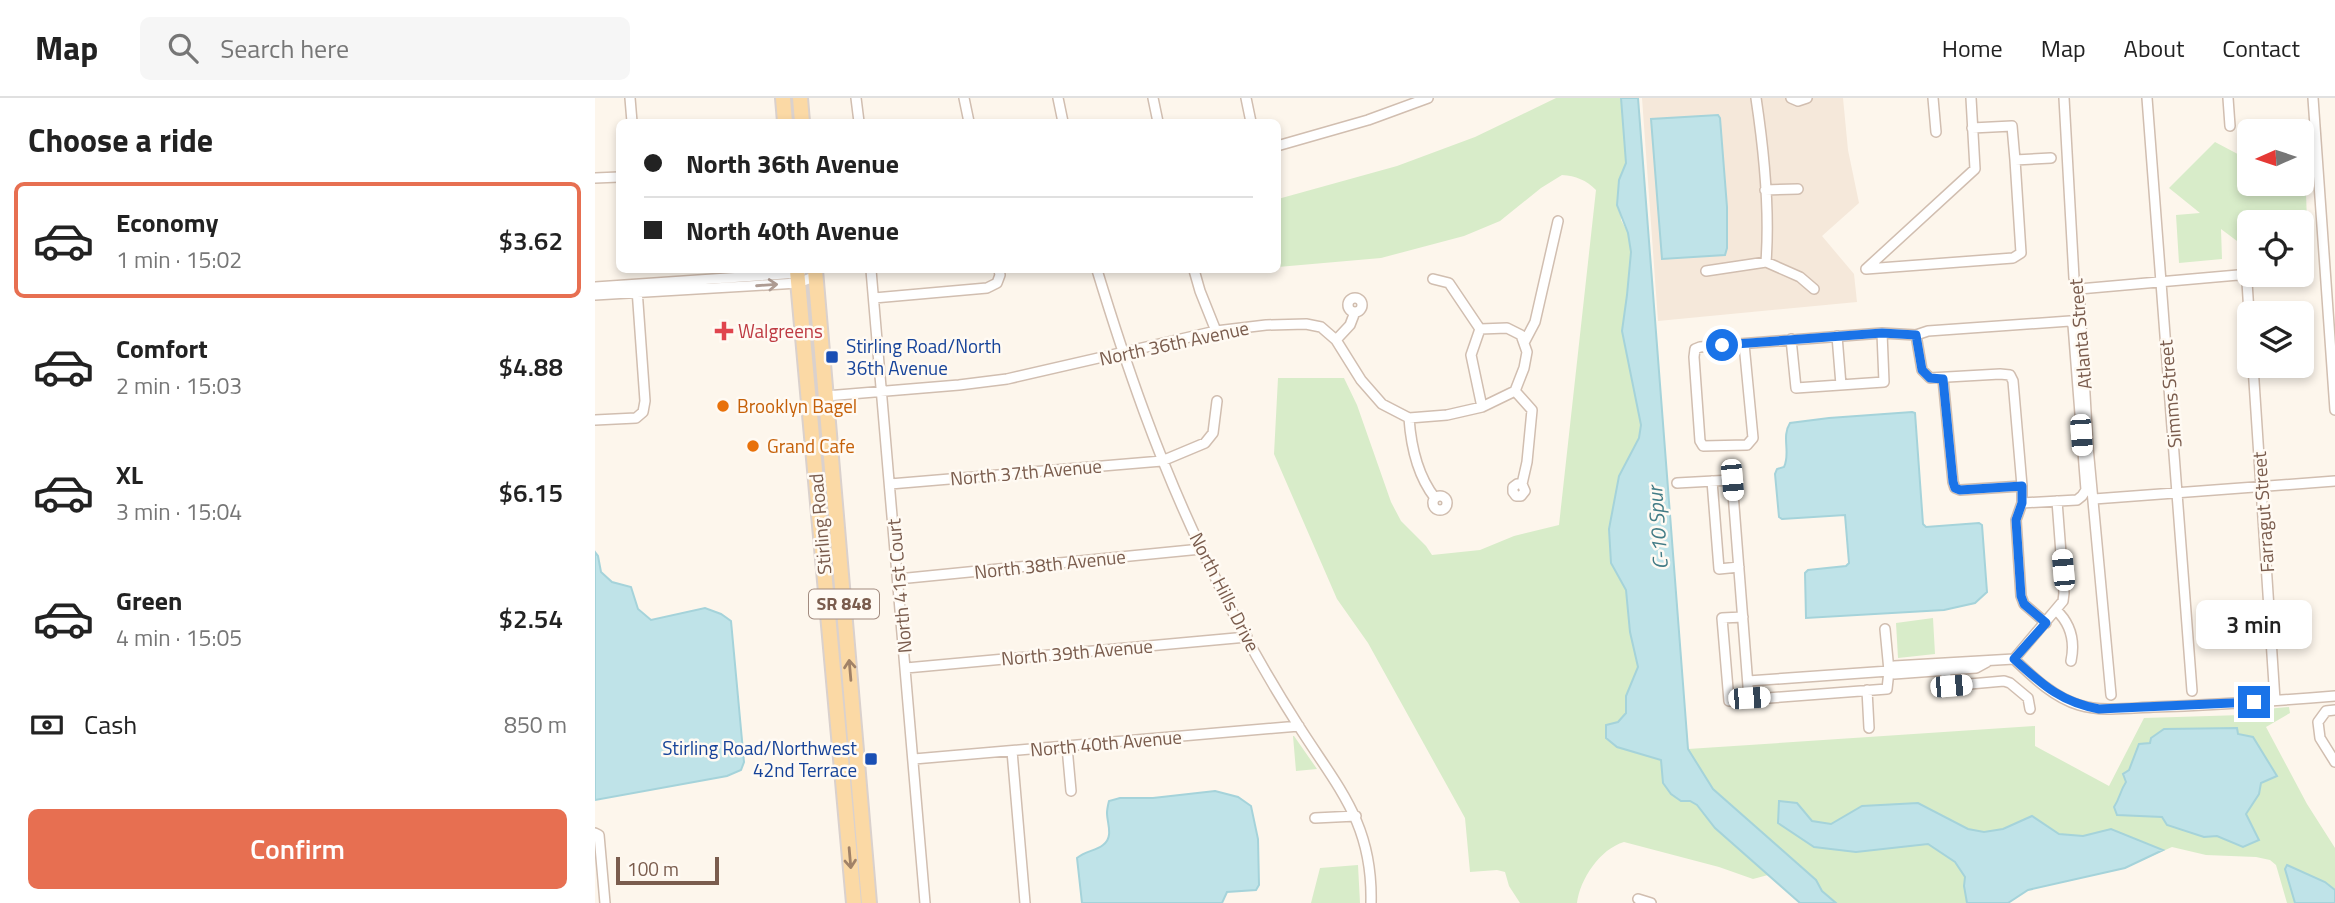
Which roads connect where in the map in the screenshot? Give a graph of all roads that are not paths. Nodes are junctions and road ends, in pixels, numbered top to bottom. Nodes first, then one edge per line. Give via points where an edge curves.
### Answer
1 (630, 98) edge
2 (783, 98) edge
3 (800, 98) edge
4 (856, 98) edge
5 (964, 98) edge
6 (1058, 98) edge
7 (1153, 98) edge
8 (1246, 98) edge
9 (1428, 98) edge
10 (1756, 98) edge
11 (1791, 98) edge
12 (1807, 98) edge
13 (1933, 98) edge
14 (1971, 98) edge
15 (2064, 98) edge
16 (2147, 98) edge
17 (2228, 98) edge
18 (2313, 98) edge
19 (632, 119) edge
20 (785, 119) edge
21 (802, 119) edge
22 (859, 119) edge
23 (968, 119) edge
24 (1062, 119) edge
25 (1157, 119) edge
26 (1250, 119) edge
27 (2230, 125) dead end
28 (1972, 128) junction
29 (1936, 132) dead end
30 (1281, 145) edge
31 (2051, 158) dead end
32 (2015, 160) junction
33 (616, 177) edge
34 (595, 178) edge
35 (1798, 189) dead end
36 (1765, 190) junction
37 (1558, 221) dead end
38 (1766, 262) junction
39 (1706, 271) dead end
40 (816, 273) edge
41 (871, 273) edge
42 (1000, 273) edge
43 (1098, 273) edge
44 (1195, 273) edge
45 (797, 275) edge
46 (1433, 279) dead end
47 (2161, 281) junction
48 (595, 287) edge
49 (637, 289) junction
50 (1814, 289) dead end
51 (2079, 289) junction
52 (595, 295) edge
53 (874, 298) junction
54 (2248, 301) edge
55 (1356, 312) dead end
56 (1480, 329) junction
57 (1216, 331) junction
58 (1882, 333) junction
59 (1916, 335) junction
60 (1837, 336) junction
61 (1336, 340) junction
62 (1791, 340) junction
63 (1525, 341) junction
64 (1744, 344) junction
65 (1123, 354) junction
66 (2254, 378) edge
67 (1943, 379) junction
68 (1841, 385) junction
69 (882, 391) junction
70 (1515, 391) junction
71 (826, 396) junction
72 (808, 399) junction
73 (1217, 401) dead end
74 (1482, 407) junction
75 (2335, 410) edge
76 (1409, 418) junction
77 (595, 420) edge
78 (828, 422) junction
79 (1162, 461) junction
80 (1712, 481) junction
81 (2335, 481) edge
82 (1677, 483) dead end
83 (890, 484) junction
84 (1522, 484) dead end
85 (2022, 486) junction
86 (2261, 486) junction
87 (2178, 493) junction
88 (1435, 498) dead end
89 (2094, 499) junction
90 (2057, 501) junction
91 (2022, 503) junction
92 (1201, 549) junction
93 (1739, 567) junction
94 (898, 579) junction
95 (2056, 610) junction
96 (1743, 617) junction
97 (2046, 623) junction
98 (1885, 629) dead end
99 (1247, 637) junction
100 (2014, 659) junction
101 (2071, 661) dead end
102 (1945, 666) junction
103 (906, 668) junction
104 (1889, 671) junction
105 (1748, 681) junction
106 (1867, 690) junction
107 (2192, 691) dead end
108 (2111, 695) dead end
109 (835, 696) junction
110 (2335, 696) edge
111 (1749, 698) junction
112 (2276, 701) junction
113 (2030, 709) dead end
114 (2335, 710) edge
115 (853, 714) junction
116 (1299, 726) junction
117 (1869, 728) dead end
118 (1067, 747) junction
119 (1012, 751) junction
120 (914, 759) junction
121 (2335, 762) edge
122 (1071, 791) dead end
123 (862, 811) junction
124 (846, 813) junction
125 (1356, 816) junction
126 (1315, 818) dead end
127 (597, 834) edge
128 (1638, 899) dead end
129 (605, 903) edge
130 (853, 903) edge
131 (869, 903) edge
132 (925, 903) edge
133 (1025, 903) edge
134 (1371, 903) edge
135 (1651, 903) edge

1 - 19 street
2 - 20 main road
3 - 21 main road
4 - 22 street
5 - 23 street
6 - 24 street
7 - 25 street
8 - 26 street
9 - 30 street
10 - 36 street
11 - 12 street
13 - 29 street
14 - 28 street
15 - 51 street, Atlanta Street via 2074,278
16 - 47 street, Simms Street
17 - 27 street
18 - 75 street
28 - 32 street via 2012,126
28 - 32 street via 1975,169 1866,269 2013,258 2021,253
31 - 32 street
33 - 34 street
35 - 36 street
36 - 38 street
37 - 63 street via 1535,322
38 - 39 street
38 - 50 street via 1800,277
40 - 45 street
40 - 71 main road, Stirling Road / SR 848
41 - 53 street, North 41st Court
42 - 53 street via 997,283 987,288
43 - 65 street, North Hills Drive
44 - 57 street
45 - 49 street
45 - 72 main road, Stirling Road / SR 848
46 - 56 street via 1449,283
47 - 51 street
47 - 54 street via 2238,275 2247,282
47 - 87 street, Simms Street
48 - 49 street
49 - 52 street
49 - 77 street via 643,412 636,418
51 - 89 street, Atlanta Street
53 - 69 street, North 41st Court
55 - 61 street
56 - 63 street via 1507,328
56 - 74 street via 1471,355
57 - 61 street, North 36th Avenue via 1306,324 1321,327
57 - 65 street, North 36th Avenue
58 - 59 street
58 - 60 street
58 - 68 street via 1884,382
59 - 67 street via 1922,370 1930,378
59 - 90 street via 2070,321 2085,490 2077,499
60 - 62 street
60 - 68 street
61 - 76 street, North 36th Avenue via 1382,404
62 - 64 street
62 - 68 street via 1795,388
63 - 70 street via 1526,360
64 - 64 street via 1695,349 1703,446 1752,442
65 - 69 street, North 36th Avenue via 1007,379
65 - 79 street, North Hills Drive
66 - 86 street, Farragut Street
67 - 85 street via 1955,488
67 - 85 street via 2010,375
69 - 71 street, North 36th Avenue
69 - 83 street, North 41st Court
70 - 74 street
70 - 84 street via 1532,410
71 - 78 main road, Stirling Road / SR 848
72 - 78 main road
72 - 109 main road, Stirling Road / SR 848
73 - 79 street, North 37th Avenue via 1213,433 1205,443
74 - 76 street
76 - 88 street via 1411,445 1425,486
115 -> 78 main road, Stirling Road / SR 848
79 - 83 street, North 37th Avenue
79 - 92 street, North Hills Drive
80 - 82 street
80 - 93 street via 1732,480
80 - 93 street via 1719,569
81 - 86 street
83 - 94 street, North 41st Court
85 - 91 street
86 - 87 street
86 - 112 street, Farragut Street
87 - 89 street
87 - 107 street, Simms Street
89 - 108 street, Atlanta Street
90 - 91 street
90 - 95 street via 2064,593
91 - 97 street via 2016,520 2021,596
92 - 94 street, North 38th Avenue
92 - 99 street, North Hills Drive
93 - 96 street
94 - 103 street, North 41st Court
95 - 97 street
95 - 101 street via 2070,629
96 - 105 street
96 - 111 street via 1723,618 1729,701
97 - 100 street
98 - 104 street
99 - 103 street, North 39th Avenue
99 - 116 street, North Hills Drive
100 - 102 street via 1977,659
100 - 112 street via 2065,700 2090,707
102 - 104 street
102 - 113 street via 1947,686 2010,682 2028,698
103 - 120 street, North 41st Court
104 - 105 street
104 - 106 street via 1888,687
105 - 111 street
106 - 111 street
106 - 117 street
109 - 115 main road via 845,712
109 - 124 main road, Stirling Road / SR 848
110 - 112 street
114 - 121 street via 2326,711 2318,722 2320,738
115 - 123 main road, Stirling Road / SR 848
116 - 118 street, North 40th Avenue
116 - 125 street, North Hills Drive
118 - 119 street, North 40th Avenue
118 - 122 street
119 - 120 street, North 40th Avenue
119 - 133 street
120 - 132 street, North 41st Court
123 - 124 main road
123 - 131 main road, Stirling Road / SR 848
124 -> 130 main road, Stirling Road / SR 848
125 - 126 street
125 - 134 street, North Hills Drive via 1366,843
127 - 129 street
128 - 135 street

